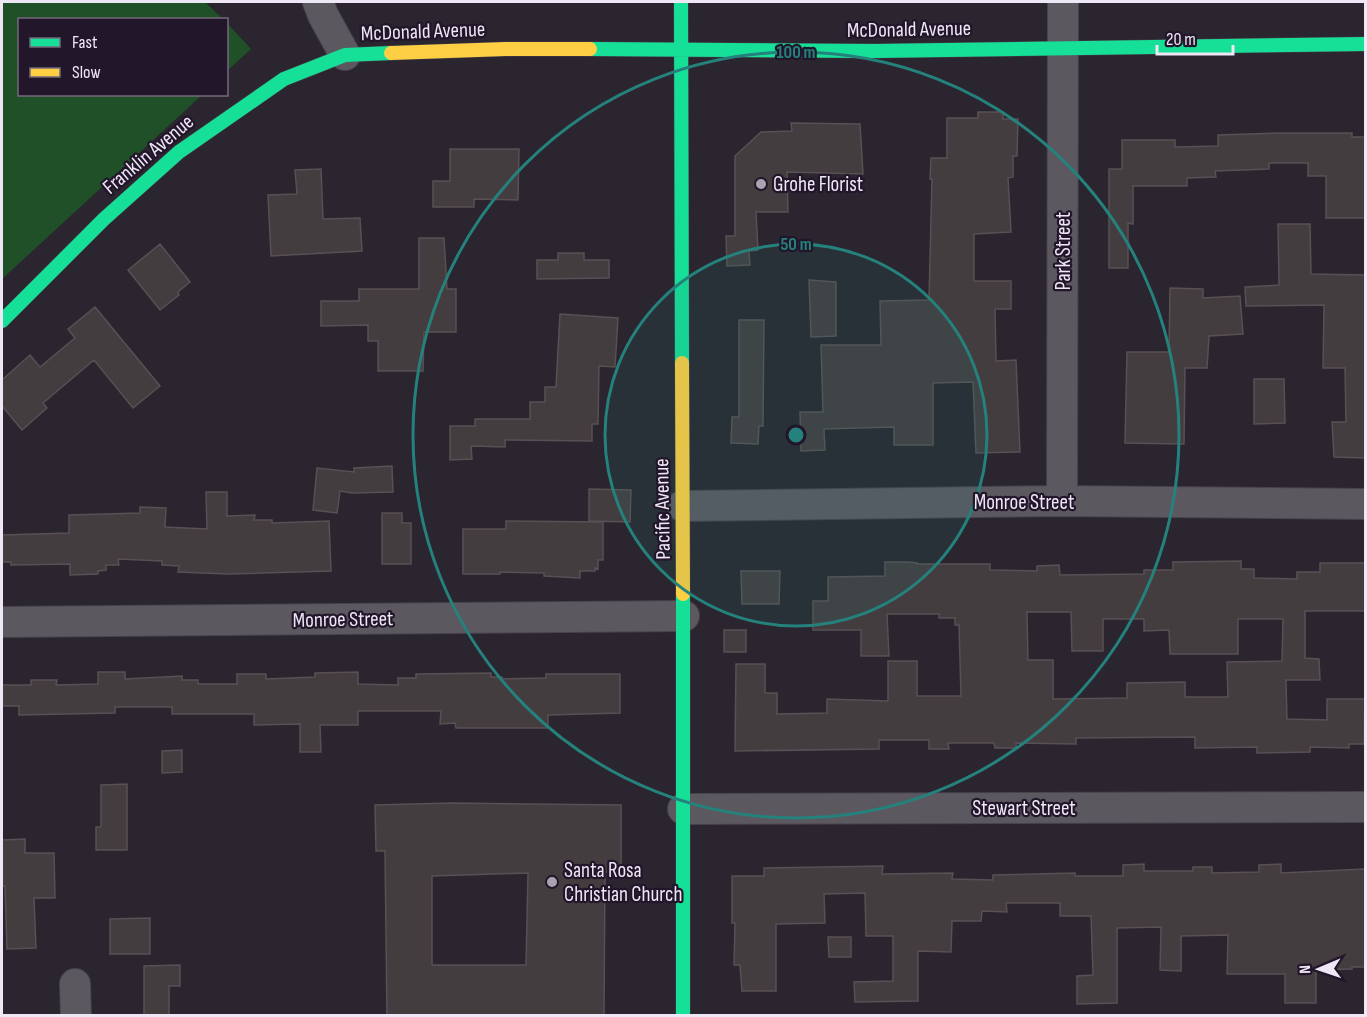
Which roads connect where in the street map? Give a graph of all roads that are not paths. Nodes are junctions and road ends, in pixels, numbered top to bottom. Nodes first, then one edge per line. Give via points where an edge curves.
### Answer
1 (318, 2) edge
2 (681, 2) edge
3 (1063, 2) edge
4 (1365, 44) edge
5 (1064, 47) junction
6 (681, 49) junction
7 (345, 55) junction
8 (2, 321) edge
9 (1062, 501) junction
10 (1365, 504) edge
11 (682, 506) junction
12 (684, 616) junction
13 (2, 622) edge
14 (1365, 807) edge
15 (683, 810) junction
16 (75, 984) dead end
17 (76, 1016) edge
18 (683, 1016) edge

1 - 7 street
2 - 6 street, Pacific Avenue
3 - 5 street, Park Street
4 - 5 street, McDonald Avenue
5 - 6 street, McDonald Avenue via 875,51
5 - 9 street, Park Street
6 - 7 street, McDonald Avenue via 506,49
6 - 11 street, Pacific Avenue
7 - 8 street, Franklin Avenue via 284,79 178,152
9 - 10 street, Monroe Street
9 - 11 street, Monroe Street
11 - 12 street, Pacific Avenue
12 - 13 street, Monroe Street
12 - 15 street, Pacific Avenue
14 - 15 street, Stewart Street
15 - 18 street, Pacific Avenue
16 - 17 street

